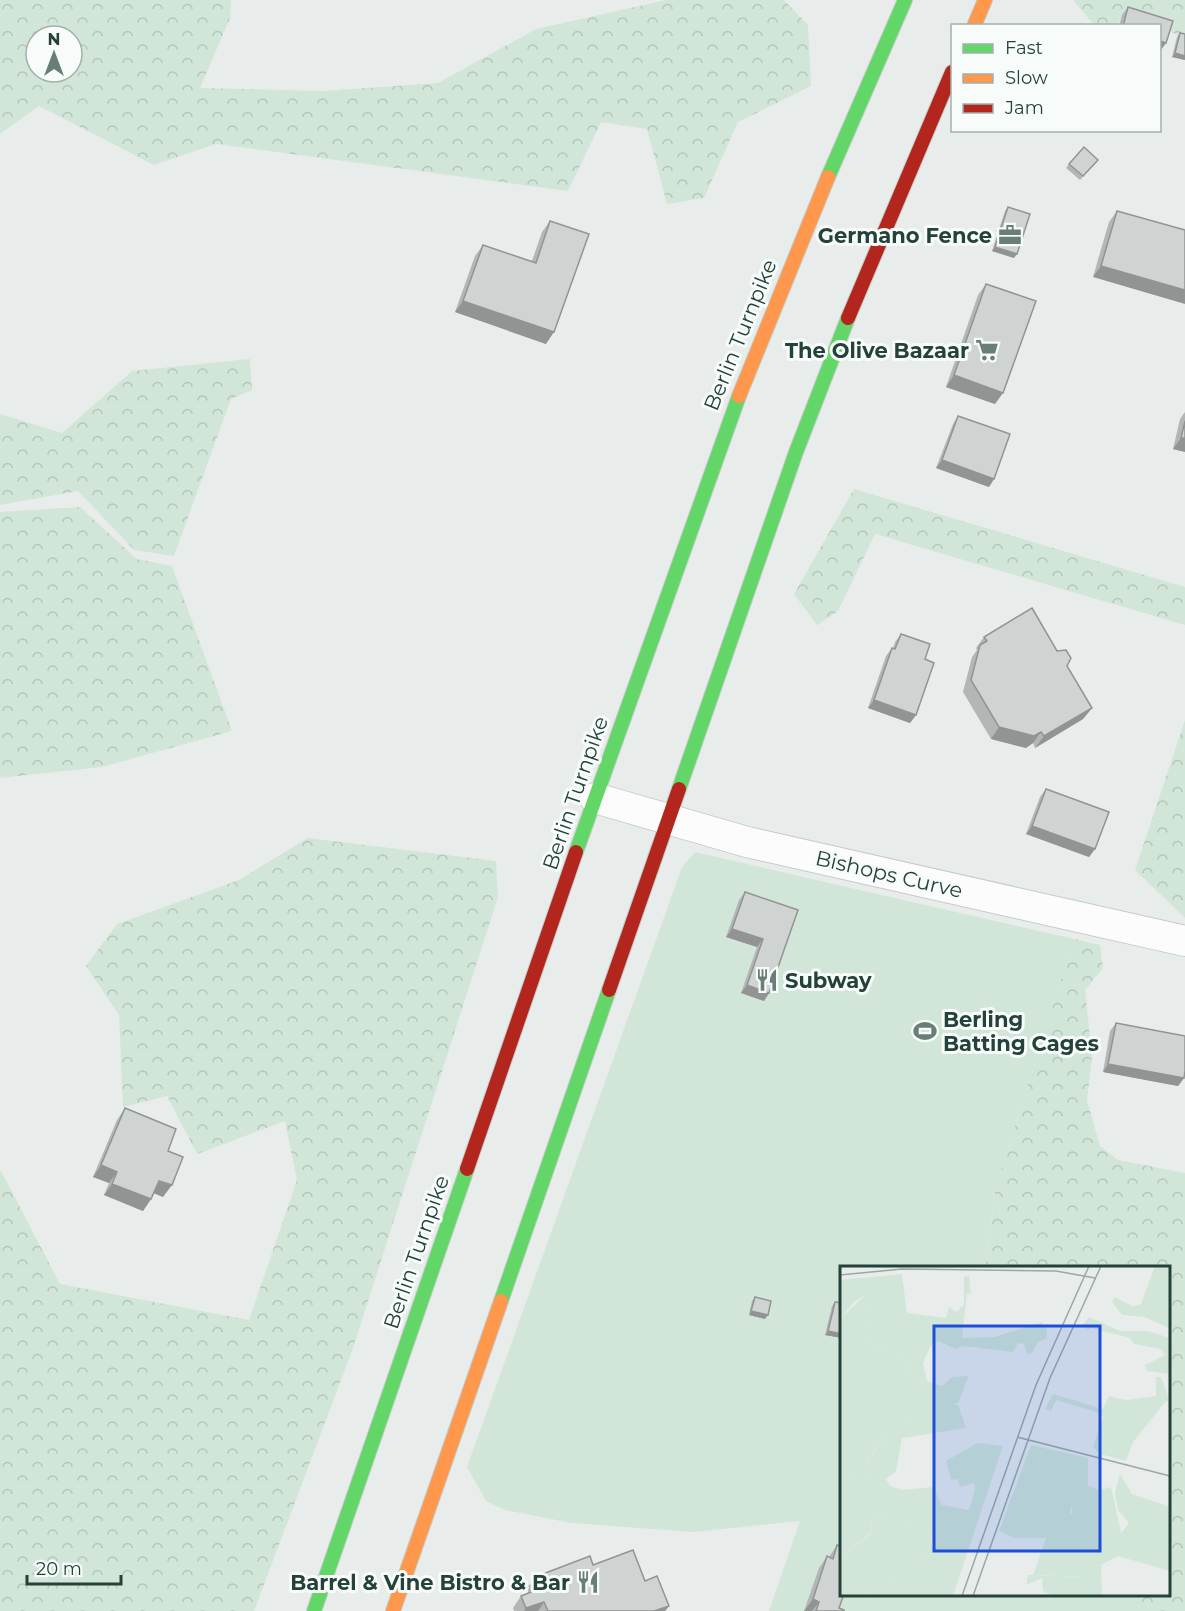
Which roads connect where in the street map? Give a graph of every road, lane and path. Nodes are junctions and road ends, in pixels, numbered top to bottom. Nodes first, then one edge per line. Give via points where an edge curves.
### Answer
1 (904, 0) edge
2 (985, 0) edge
3 (975, 24) edge
4 (951, 74) edge
5 (595, 798) junction
6 (668, 820) junction
7 (1185, 941) edge
8 (314, 1611) edge
9 (393, 1611) edge

1 - 5 highway, Berlin Turnpike via 790,266 728,423
2 - 3 highway
4 - 6 highway via 854,302 796,452
5 - 6 street, Bishops Curve
5 - 8 highway, Berlin Turnpike
6 - 7 street, Bishops Curve via 747,842
6 - 9 highway

